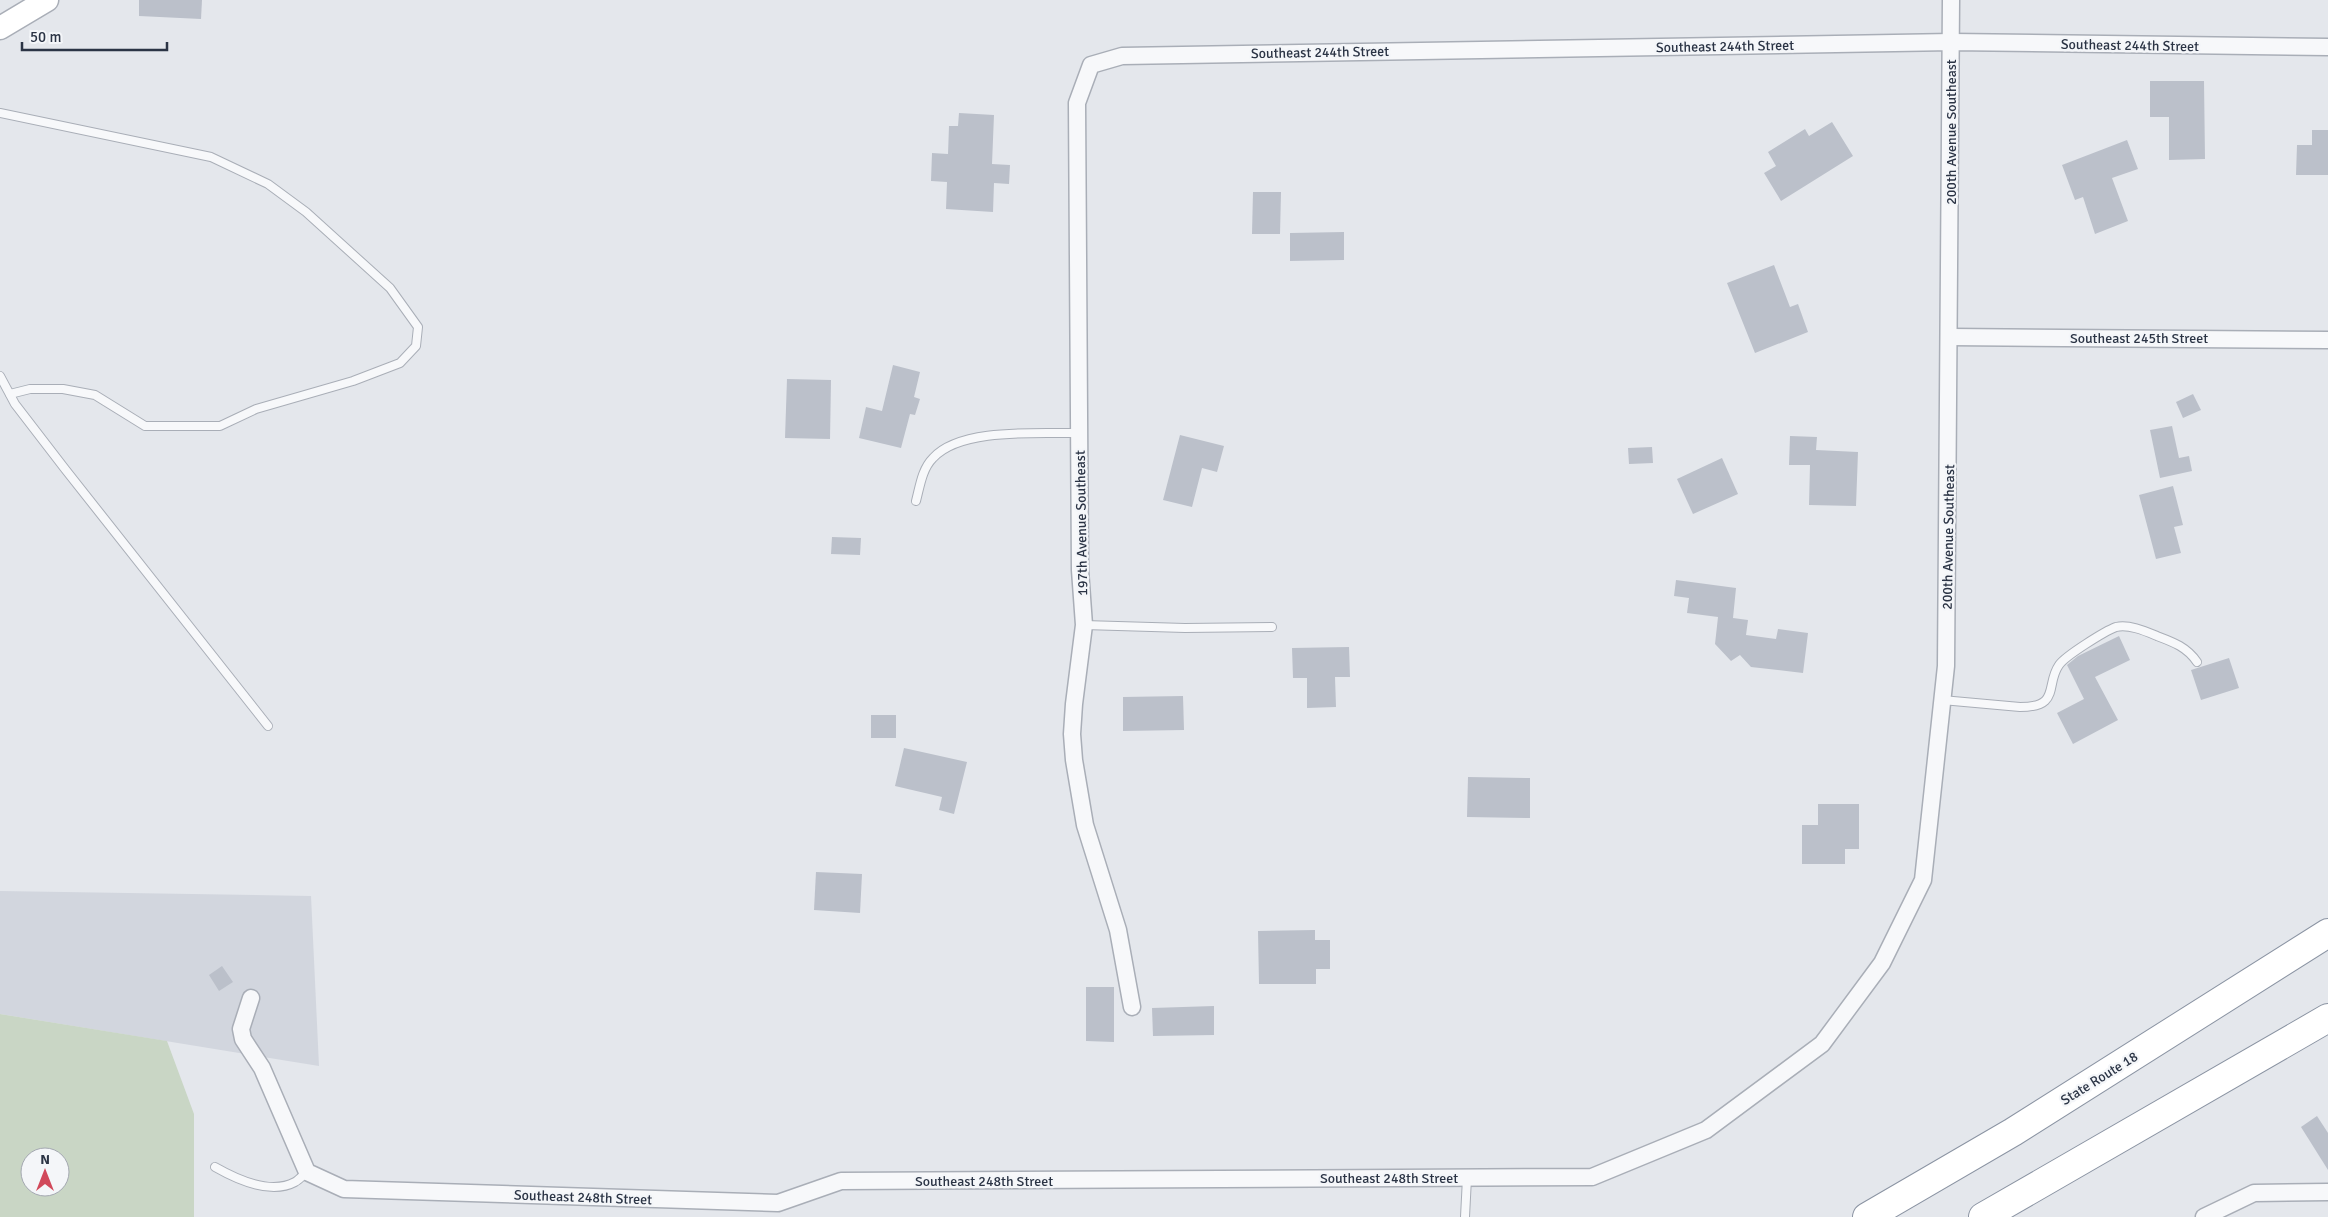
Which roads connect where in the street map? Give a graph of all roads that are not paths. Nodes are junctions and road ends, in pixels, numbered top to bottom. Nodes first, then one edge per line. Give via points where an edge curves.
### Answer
1 (47, 0) edge
2 (1951, 0) edge
3 (0, 28) edge
4 (1952, 42) junction
5 (2328, 47) edge
6 (1122, 56) joint
7 (0, 113) edge
8 (1950, 337) junction
9 (2328, 340) edge
10 (0, 376) edge
11 (10, 394) junction
12 (1079, 433) junction
13 (916, 501) dead end
14 (1084, 625) junction
15 (1272, 627) dead end
16 (2197, 662) dead end
17 (1942, 700) junction
18 (268, 726) dead end
19 (2328, 933) edge
20 (251, 998) dead end
21 (1132, 1007) dead end
22 (2328, 1018) edge
23 (1822, 1044) joint
24 (215, 1168) dead end
25 (307, 1172) junction
26 (1467, 1178) junction
27 (2328, 1192) edge
28 (1465, 1217) edge
29 (1867, 1217) edge
30 (1983, 1217) edge
31 (2204, 1217) edge

1 - 3 street
2 - 4 street, 200th Avenue Southeast
4 - 5 street, Southeast 244th Street
4 - 6 street, Southeast 244th Street
4 - 8 street, 200th Avenue Southeast
6 - 12 street, 197th Avenue Southeast via 1091,65 1077,103
7 - 11 lane via 211,157 268,184 306,212 390,288 418,327 416,346 400,363 353,381 256,410 220,426 145,426 96,395 63,390
8 - 9 street, Southeast 245th Street
8 - 17 street, 200th Avenue Southeast via 1946,666
10 - 11 lane
11 - 18 lane via 65,469
12 - 13 lane via 1002,435 948,446 933,458 924,471
12 - 14 street, 197th Avenue Southeast via 1080,570
14 - 15 lane
14 - 21 street, 197th Avenue Southeast via 1072,734 1074,760 1086,824 1118,930
16 - 17 lane via 2191,652 2175,642 2132,627 2116,627 2067,655 2058,666 2052,692 2042,702 2020,707
17 - 23 street, 200th Avenue Southeast via 1923,880 1882,964
19 - 29 highway, State Route 18 via 2013,1132
20 - 25 street via 241,1029 243,1038 262,1068
22 - 30 highway
23 - 26 street, Southeast 248th Street via 1706,1130 1592,1177
24 - 25 lane via 235,1178 278,1186 294,1183
25 - 26 street, Southeast 248th Street via 344,1189 778,1203 841,1181
26 - 28 lane
27 - 31 street via 2254,1193

